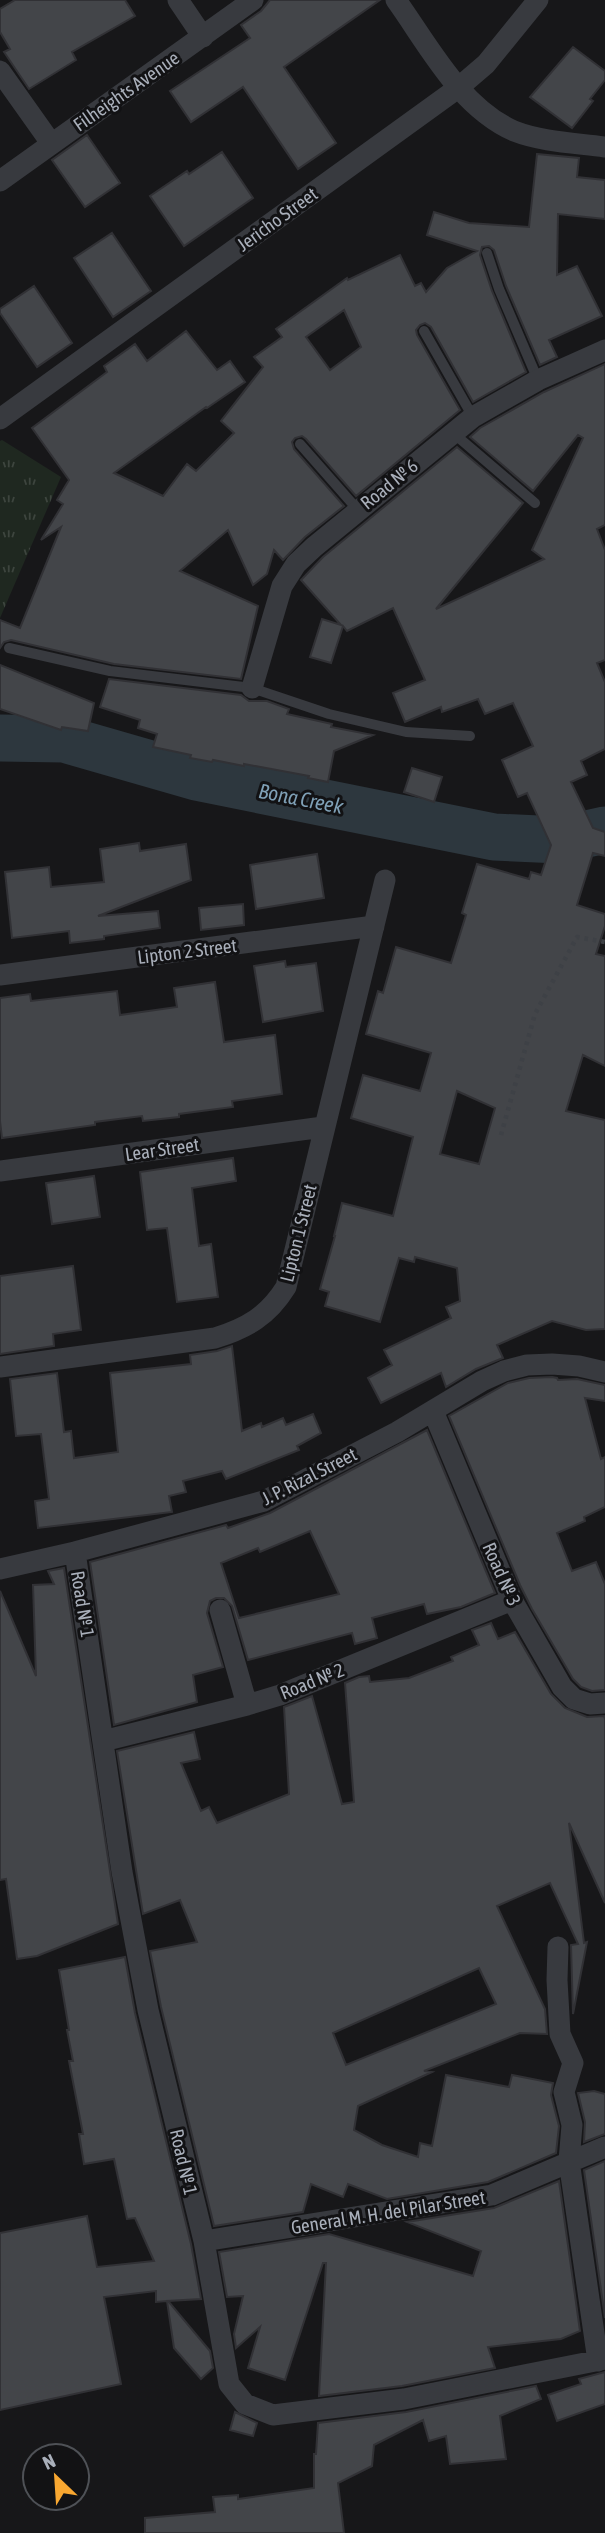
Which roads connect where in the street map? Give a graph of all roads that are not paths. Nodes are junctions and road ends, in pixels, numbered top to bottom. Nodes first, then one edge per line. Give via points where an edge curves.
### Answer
1 (178, 0) edge
2 (253, 0) edge
3 (396, 0) edge
4 (538, 0) edge
5 (203, 37) junction
6 (0, 71) edge
7 (458, 88) junction
8 (51, 143) junction
9 (605, 147) edge
10 (0, 181) edge
11 (487, 253) dead end
12 (425, 331) dead end
13 (605, 350) edge
14 (538, 380) junction
15 (473, 417) junction
16 (0, 419) edge
17 (453, 432) junction
18 (300, 444) dead end
19 (535, 503) dead end
20 (358, 510) junction
21 (9, 648) dead end
22 (252, 688) junction
23 (470, 736) dead end
24 (384, 880) dead end
25 (374, 926) junction
26 (0, 975) edge
27 (323, 1127) junction
28 (0, 1171) edge
29 (0, 1367) edge
30 (605, 1372) edge
31 (433, 1411) junction
32 (75, 1552) junction
33 (0, 1569) edge
34 (512, 1600) junction
35 (219, 1610) dead end
36 (605, 1703) edge
37 (247, 1705) junction
38 (103, 1741) junction
39 (558, 1947) dead end
40 (605, 2147) edge
41 (569, 2161) junction
42 (204, 2241) junction
43 (601, 2360) edge

1 - 5 street
2 - 5 street, Filheights Avenue
3 - 7 street
4 - 7 street, Jericho Street via 486,64
5 - 8 street, Filheights Avenue
6 - 8 street
7 - 9 street via 487,116 515,131
7 - 16 street, Jericho Street
8 - 10 street, Filheights Avenue
11 - 14 lane
12 - 15 lane
13 - 14 street, Road № 6
14 - 15 street, Road № 6
15 - 17 street, Road № 6
17 - 19 lane
17 - 20 street, Road № 6
18 - 20 lane
20 - 22 street, Road № 6 via 296,564 282,586
21 - 22 lane via 110,671
22 - 23 lane via 329,715 407,732
24 - 25 street, Lipton 1 Street
25 - 26 street, Lipton 2 Street
25 - 27 street, Lipton 1 Street
27 - 28 street, Lear Street
27 - 29 street, Lipton 1 Street via 286,1287 258,1320 215,1338
30 - 31 street, J. P. Rizal Street via 579,1366 527,1365 482,1381
31 - 32 street, J. P. Rizal Street via 264,1501
31 - 34 street, Road № 3
32 - 33 street, J. P. Rizal Street
32 - 38 street, Road № 1
34 - 36 street, Road № 3 via 562,1687 574,1699
34 - 37 street, Road № 2
35 - 37 street
37 - 38 street, Road № 2
38 - 42 street, Road № 1 via 148,2010
39 - 41 street via 560,2034 573,2063 564,2092 572,2125
40 - 41 street, General M. H. del Pilar Street
41 - 42 street, General M. H. del Pilar Street via 492,2195
41 - 43 street
42 - 43 street, Road № 1 via 229,2384 244,2404 272,2416 404,2399

